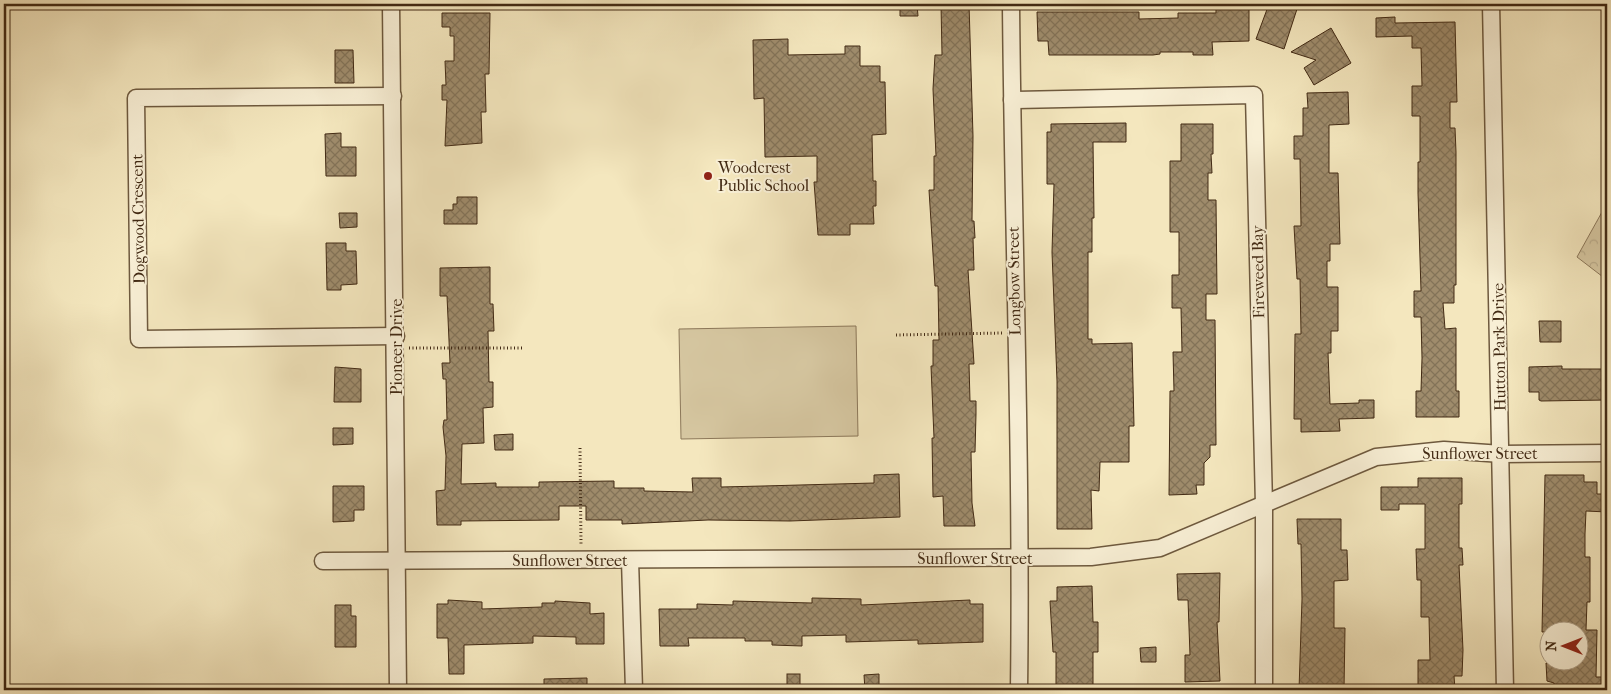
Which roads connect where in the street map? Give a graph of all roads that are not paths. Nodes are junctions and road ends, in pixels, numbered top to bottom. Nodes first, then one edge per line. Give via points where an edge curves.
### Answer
1 (391, 4) edge
2 (1011, 4) edge
3 (1491, 4) edge
4 (392, 96) junction
5 (1012, 100) junction
6 (396, 342) junction
7 (1607, 453) edge
8 (1502, 454) junction
9 (1264, 505) junction
10 (1020, 558) junction
11 (630, 560) junction
12 (323, 561) dead end
13 (397, 561) junction
14 (398, 690) edge
15 (634, 690) edge
16 (1019, 690) edge
17 (1264, 690) edge
18 (1505, 690) edge

1 - 4 street, Pioneer Drive
2 - 5 street, Longbow Street
3 - 8 street, Hutton Park Drive
4 - 6 street, Pioneer Drive
4 - 6 street, Dogwood Crescent via 136,98 139,339
5 - 9 street, Fireweed Bay via 1254,95
5 - 10 street, Longbow Street
6 - 13 street, Pioneer Drive
7 - 8 street, Sunflower Street
8 - 9 street, Sunflower Street via 1444,450 1376,458
8 - 18 street, Hutton Park Drive
9 - 10 street, Sunflower Street via 1160,548 1091,557
9 - 17 street, Fireweed Bay
10 - 11 street, Sunflower Street
10 - 16 street, Longbow Street
11 - 13 street, Sunflower Street
11 - 15 street
12 - 13 street, Sunflower Street
13 - 14 street, Pioneer Drive

